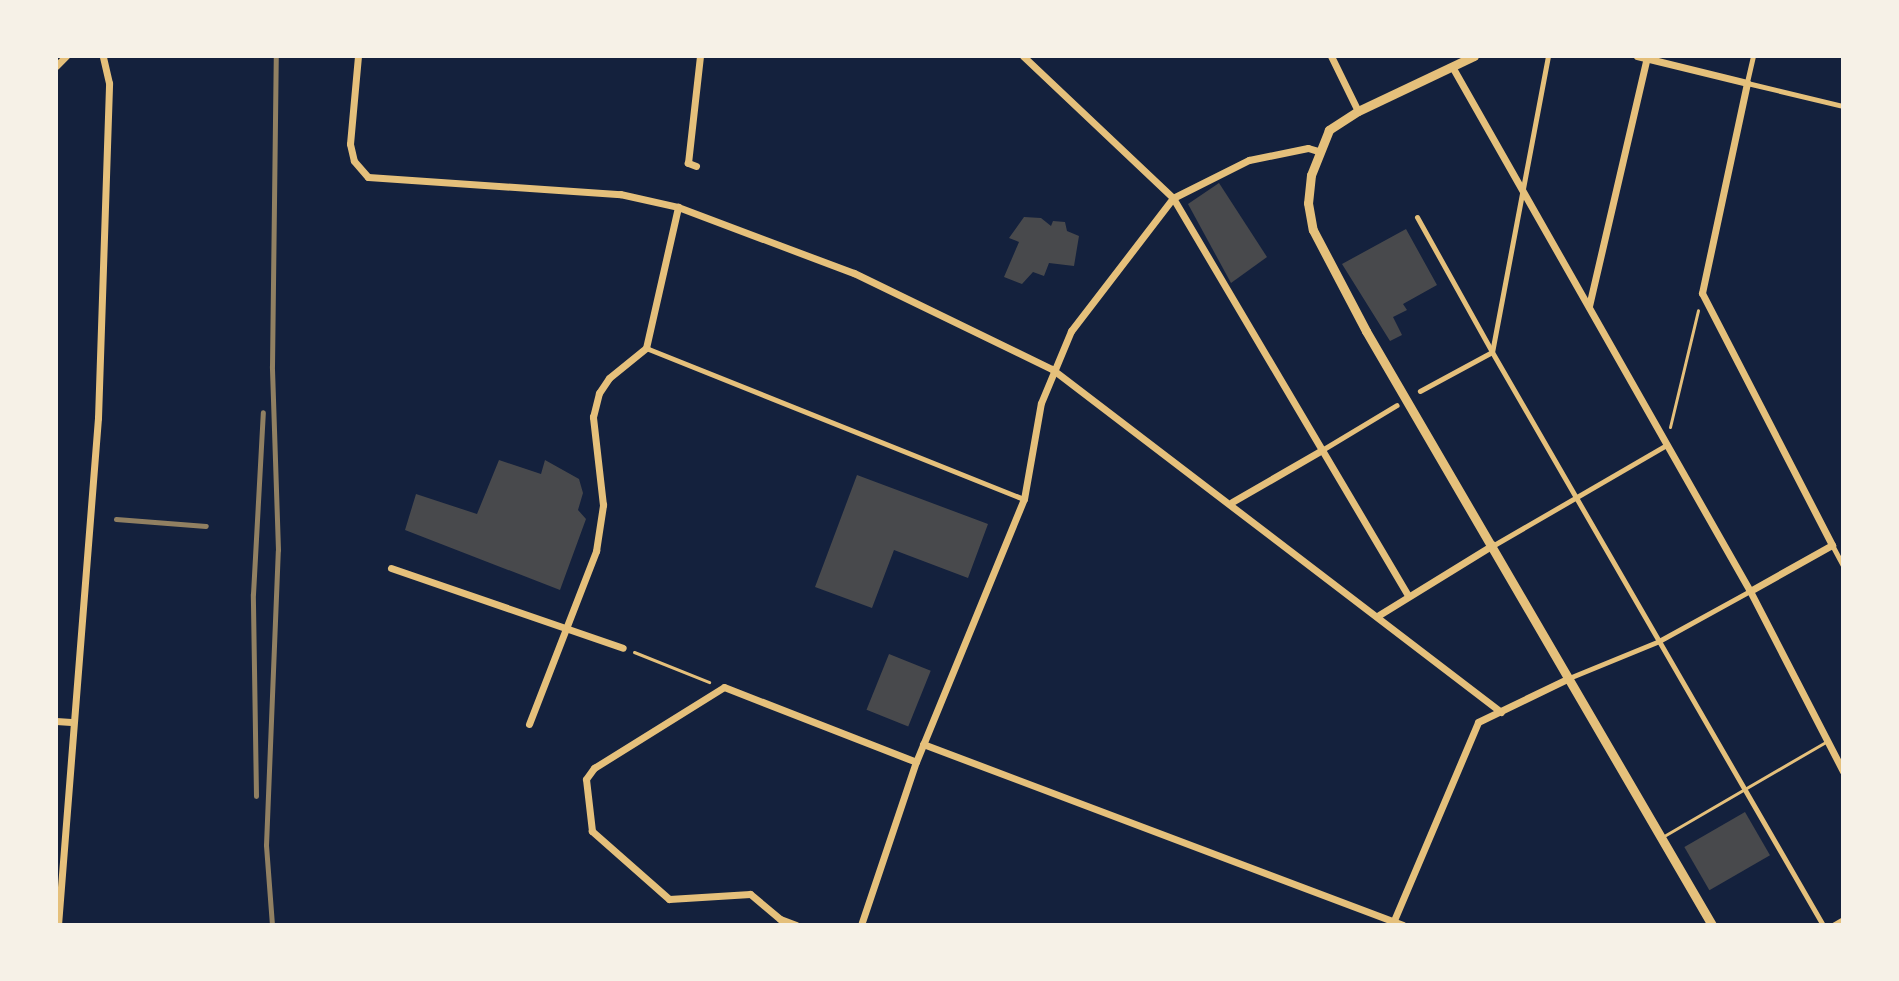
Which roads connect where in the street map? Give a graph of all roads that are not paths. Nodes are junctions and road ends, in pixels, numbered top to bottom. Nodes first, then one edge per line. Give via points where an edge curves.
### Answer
1 (66, 56) edge
2 (103, 56) edge
3 (358, 56) edge
4 (700, 56) edge
5 (1023, 56) edge
6 (1331, 56) edge
7 (1474, 56) edge
8 (1548, 56) edge
9 (1637, 56) edge
10 (1753, 56) edge
11 (1647, 57) edge
12 (56, 66) edge
13 (1454, 70) junction
14 (1747, 83) junction
15 (1843, 106) edge
16 (1358, 111) junction
17 (1318, 151) junction
18 (696, 166) dead end
19 (1521, 194) junction
20 (1173, 198) junction
21 (678, 207) junction
22 (1417, 217) dead end
23 (1589, 306) junction
24 (646, 348) junction
25 (1492, 352) junction
26 (1052, 369) junction
27 (1420, 391) dead end
28 (1397, 405) dead end
29 (1665, 446) junction
30 (1322, 450) junction
31 (1572, 497) junction
32 (1024, 499) junction
33 (1232, 502) junction
34 (1494, 545) junction
35 (1832, 545) junction
36 (1843, 566) edge
37 (391, 568) dead end
38 (1750, 591) junction
39 (1407, 594) junction
40 (1379, 615) junction
41 (566, 626) junction
42 (1659, 641) junction
43 (623, 648) road end
44 (1569, 678) junction
45 (1501, 712) junction
46 (56, 721) edge
47 (71, 722) junction
48 (529, 724) dead end
49 (1829, 740) junction
50 (923, 744) junction
51 (916, 762) junction
52 (1843, 771) edge
53 (1745, 788) junction
54 (1661, 837) junction
55 (1843, 919) edge
56 (1392, 923) edge
57 (58, 925) edge
58 (796, 925) edge
59 (861, 925) edge
60 (1403, 925) edge
61 (1712, 925) edge
62 (1823, 925) edge
63 (1833, 925) edge

1 - 12 street
2 - 47 street via 109,83 98,418
3 - 21 street via 350,144 354,161 368,177 620,194
4 - 18 street via 688,163
5 - 20 street
6 - 16 street
7 - 13 street
8 - 19 street
9 - 11 street
10 - 14 street
11 - 14 street
11 - 23 street
13 - 16 street
13 - 19 street
14 - 15 street
14 - 35 street via 1702,293
16 - 17 street via 1329,130
17 - 20 street via 1308,148 1249,160
17 - 34 street via 1308,203 1323,252
19 - 23 street
19 - 25 street
20 - 26 street via 1094,295
20 - 30 street
21 - 24 street
21 - 26 street via 854,273
22 - 25 street
23 - 29 street
24 - 32 street
24 - 41 street via 599,393 593,417 603,505 596,551
25 - 27 street
25 - 31 street
26 - 32 street
26 - 33 street
28 - 30 street
29 - 31 street
29 - 38 street
30 - 33 street
30 - 39 street
31 - 34 street
31 - 42 street
32 - 50 street
33 - 40 street
34 - 39 street
34 - 44 street
35 - 36 street
35 - 38 street
37 - 41 street
38 - 42 street
38 - 49 street
39 - 40 street
40 - 45 street
41 - 43 street
41 - 48 street
42 - 44 street
42 - 53 street
44 - 45 street
44 - 54 street
45 - 56 street via 1478,722
46 - 47 street
47 - 57 street
49 - 52 street
49 - 53 lane
50 - 51 street
50 - 56 street
51 - 58 street via 724,687 594,768 585,790 592,831 669,899 750,894
51 - 59 street
53 - 54 lane
53 - 62 street
54 - 61 street
55 - 63 street
56 - 60 street

